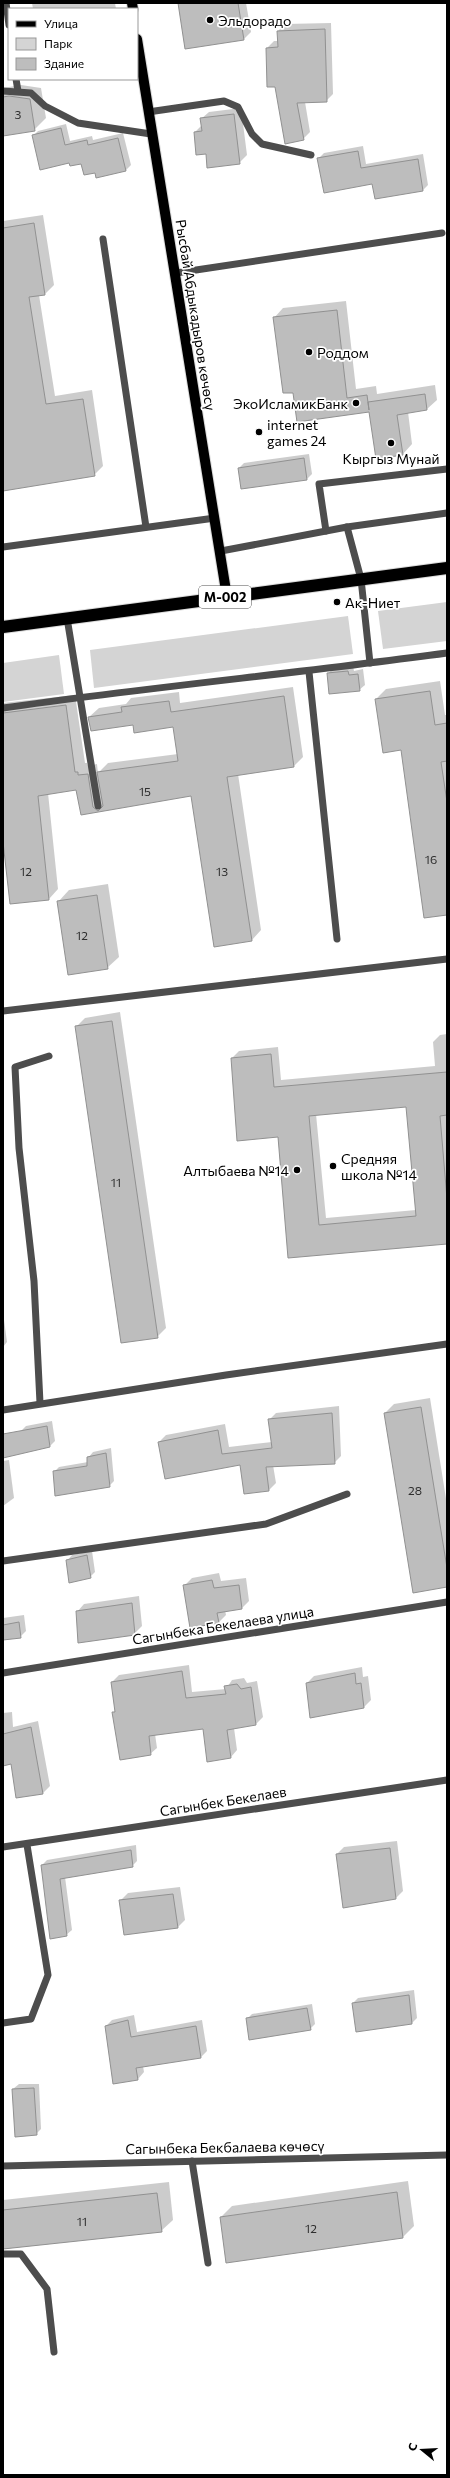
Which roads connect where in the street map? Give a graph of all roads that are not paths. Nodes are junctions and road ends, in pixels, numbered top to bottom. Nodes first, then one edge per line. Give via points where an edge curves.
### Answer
1 (6, 3) edge
2 (8, 18) edge
3 (138, 45) edge
4 (16, 80) edge
5 (18, 91) junction
6 (3, 92) edge
7 (148, 112) junction
8 (151, 134) junction
9 (311, 155) dead end
10 (442, 233) dead end
11 (103, 239) dead end
12 (176, 274) junction
13 (447, 469) edge
14 (447, 513) edge
15 (215, 518) junction
16 (146, 527) junction
17 (347, 527) junction
18 (326, 531) junction
19 (3, 547) edge
20 (221, 551) junction
21 (447, 568) edge
22 (360, 579) junction
23 (227, 597) junction
24 (67, 618) junction
25 (3, 627) edge
26 (447, 653) edge
27 (370, 663) junction
28 (309, 672) junction
29 (80, 697) junction
30 (3, 708) edge
31 (98, 806) dead end
32 (337, 939) dead end
33 (447, 959) edge
34 (3, 1011) edge
35 (49, 1056) dead end
36 (447, 1344) edge
37 (40, 1403) junction
38 (3, 1410) edge
39 (347, 1494) dead end
40 (3, 1561) edge
41 (447, 1602) edge
42 (3, 1673) edge
43 (447, 1780) edge
44 (27, 1845) junction
45 (3, 1847) edge
46 (3, 2023) edge
47 (447, 2155) edge
48 (192, 2161) junction
49 (3, 2166) edge
50 (3, 2254) edge
51 (208, 2263) dead end
52 (54, 2352) dead end

1 - 2 street
3 - 7 main road, Рысбай Абдыкадыров көчөсү
4 - 5 street
5 - 6 street
5 - 8 street via 31,93 45,106 78,123
7 - 8 main road, Рысбай Абдыкадыров көчөсү
7 - 9 street via 224,102 238,106 252,134 262,144
8 - 12 main road, Рысбай Абдыкадыров көчөсү
10 - 12 street
11 - 16 street
12 - 15 main road, Рысбай Абдыкадыров көчөсү
13 - 18 street via 319,484
14 - 17 street
15 - 16 street
15 - 20 main road, Рысбай Абдыкадыров көчөсү
16 - 19 street
17 - 18 street
17 - 22 street
18 - 20 street
20 - 23 main road, Рысбай Абдыкадыров көчөсү
21 - 22 highway, M-002
22 - 23 highway, M-002
22 - 27 street
23 - 24 highway, M-002
24 - 25 highway, M-002
24 - 29 street
26 - 27 street
27 - 28 street
28 - 29 street
28 - 32 street
29 - 30 street
29 - 31 street
33 - 34 street
35 - 37 street via 15,1067 19,1148 34,1281
36 - 37 street
37 - 38 street
39 - 40 street via 266,1524
41 - 42 street, Сагынбека Бекелаева улица
43 - 44 street, Сагынбек Бекелаев
44 - 45 street, Сагынбек Бекелаев
44 - 46 street via 48,1975 31,2019
47 - 48 street, Сагынбека Бекбалаева көчөсү
48 - 49 street, Сагынбека Бекбалаева көчөсү
48 - 51 street
50 - 52 street via 21,2254 47,2289

